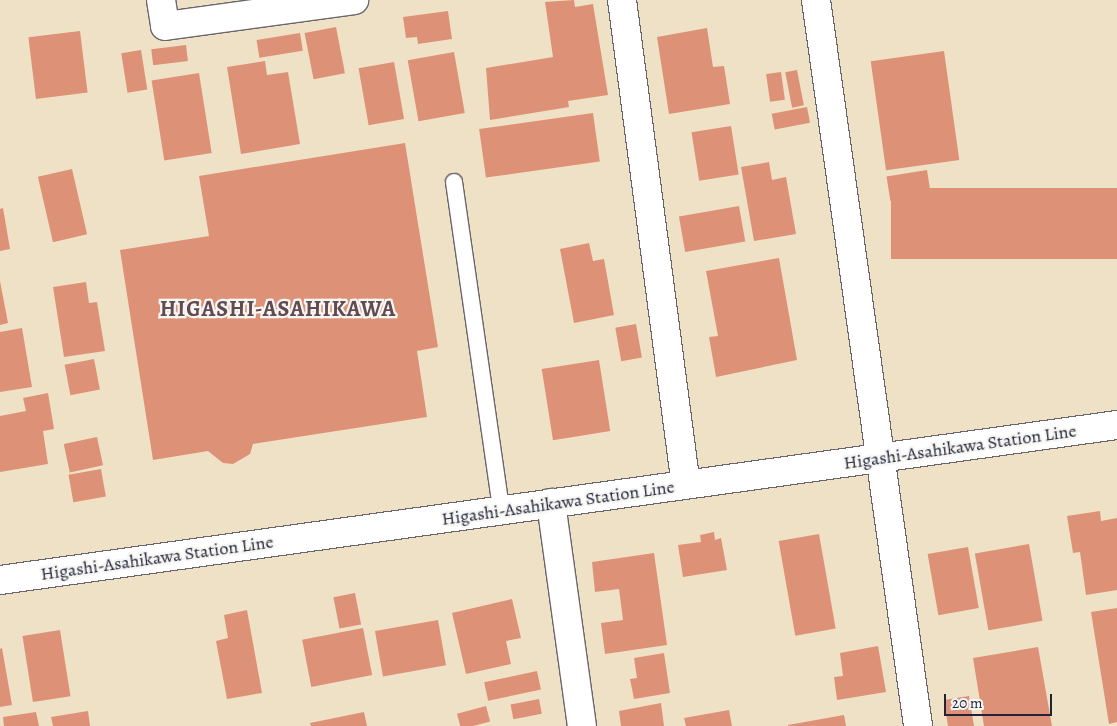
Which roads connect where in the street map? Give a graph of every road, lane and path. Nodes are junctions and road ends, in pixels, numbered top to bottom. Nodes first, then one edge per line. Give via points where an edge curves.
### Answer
1 (161, 0) edge
2 (354, 0) edge
3 (622, 0) edge
4 (816, 0) edge
5 (454, 182) dead end
6 (1117, 425) edge
7 (881, 458) junction
8 (686, 485) junction
9 (551, 503) junction
10 (501, 510) junction
11 (0, 580) edge
12 (582, 726) edge
13 (918, 726) edge

1 - 2 street via 165,26
3 - 8 street
4 - 7 street
5 - 10 lane
6 - 7 street, Higashi-Asahikawa Station Line
7 - 8 street, Higashi-Asahikawa Station Line
7 - 13 street
8 - 9 street, Higashi-Asahikawa Station Line
9 - 10 street, Higashi-Asahikawa Station Line
9 - 12 street
10 - 11 street, Higashi-Asahikawa Station Line

